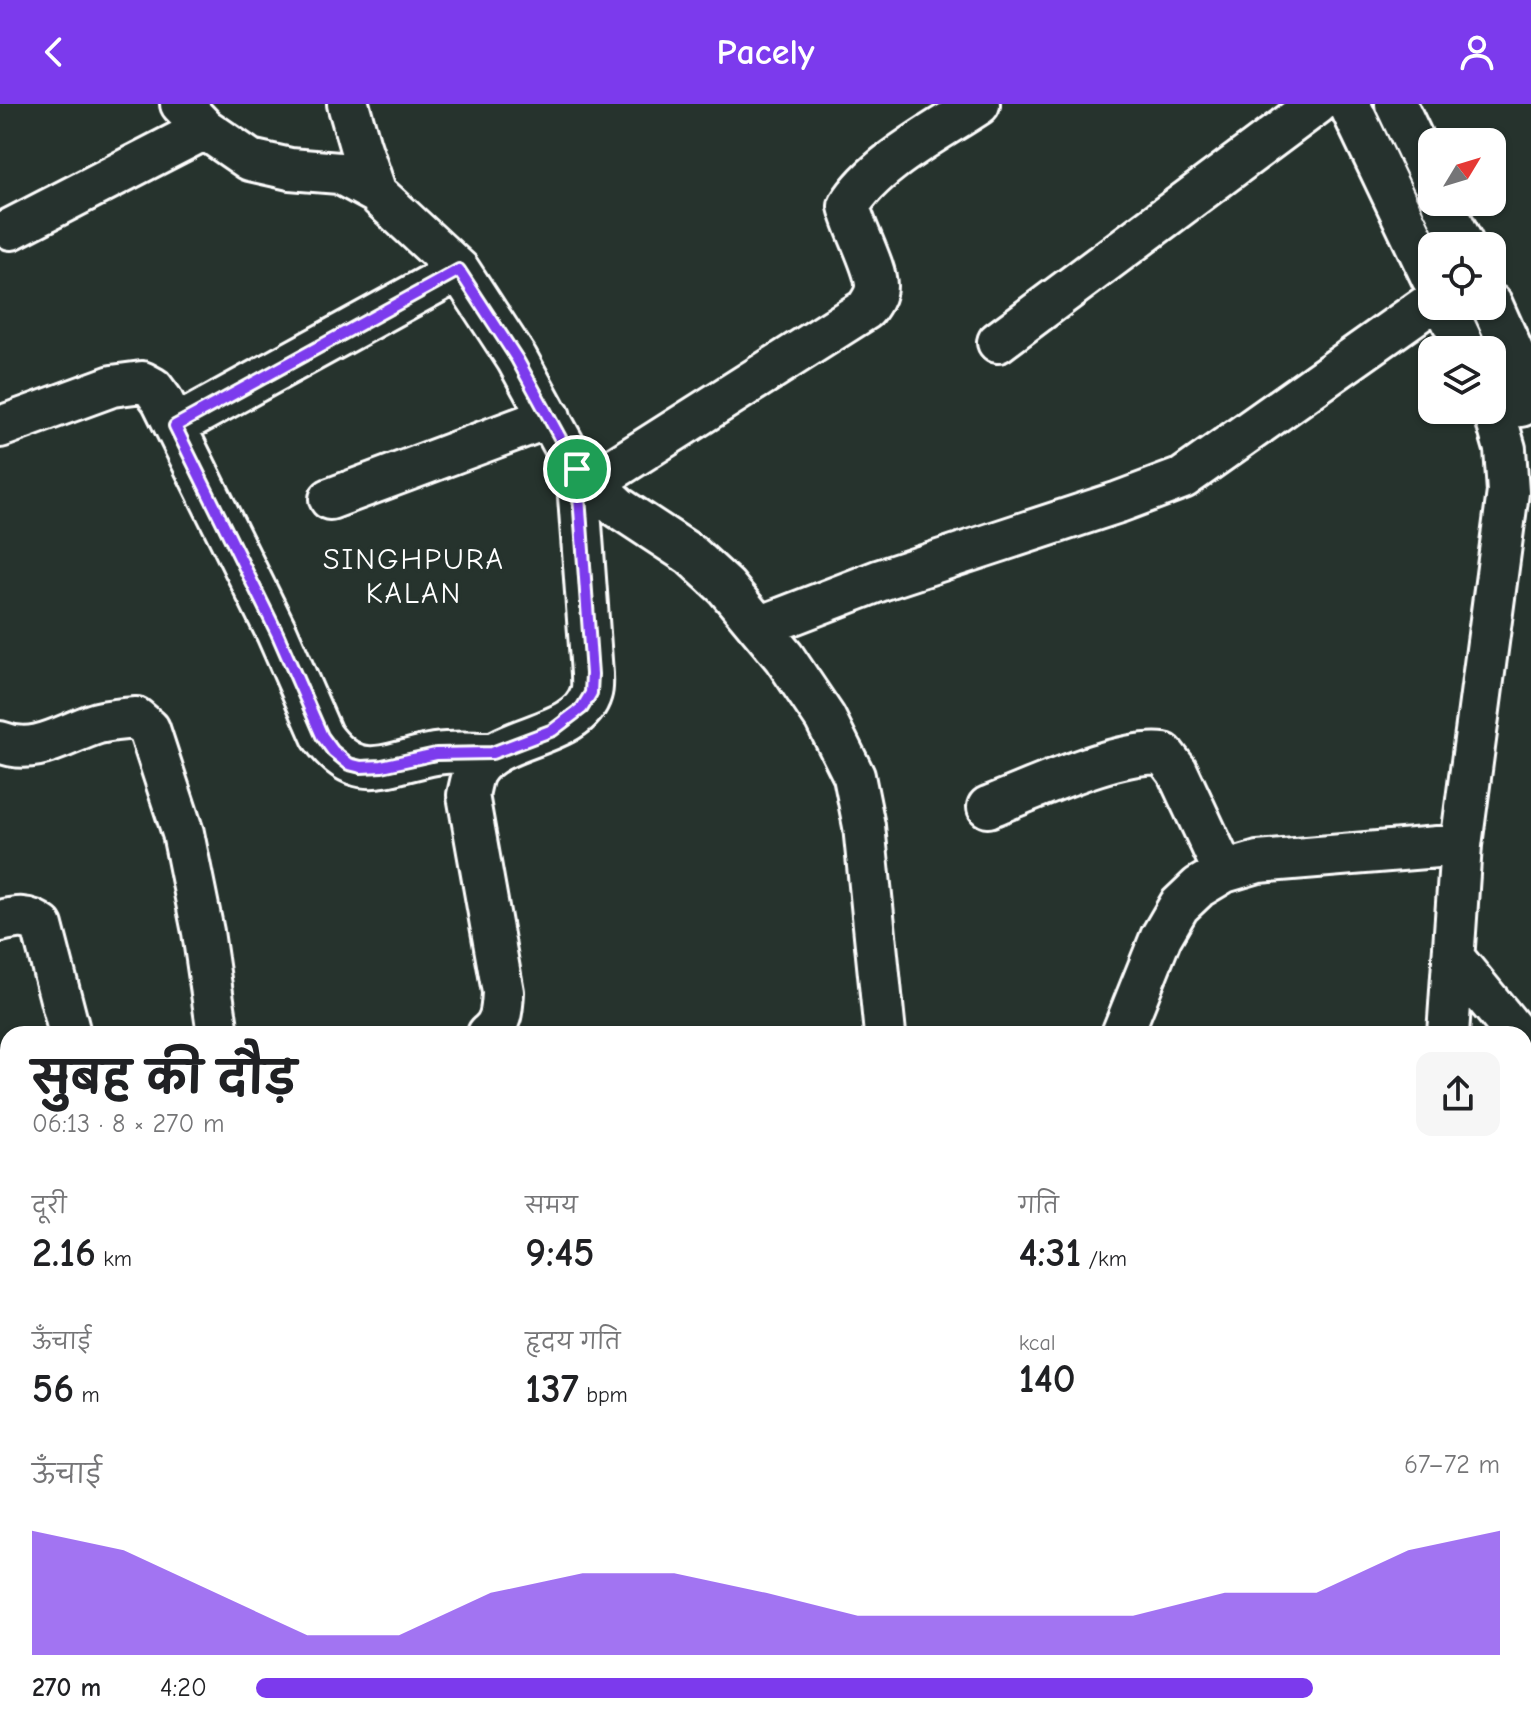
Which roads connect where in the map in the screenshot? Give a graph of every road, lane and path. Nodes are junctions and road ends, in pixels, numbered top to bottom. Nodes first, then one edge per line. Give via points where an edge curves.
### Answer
1 (348, 104) edge
2 (979, 104) edge
3 (1317, 104) edge
4 (1349, 104) edge
5 (1396, 104) edge
6 (193, 116) edge
7 (1418, 150) edge
8 (376, 193) junction
9 (11, 229) dead end
10 (1418, 249) edge
11 (459, 270) junction
12 (1418, 312) edge
13 (1499, 320) edge
14 (998, 342) dead end
15 (1509, 405) edge
16 (550, 417) junction
17 (175, 426) junction
18 (0, 427) edge
19 (584, 476) junction
20 (330, 499) dead end
21 (759, 627) junction
22 (0, 742) edge
23 (492, 753) junction
24 (988, 807) dead end
25 (1461, 845) junction
26 (1224, 872) junction
27 (0, 921) edge
28 (1453, 957) junction
29 (68, 1026) edge
30 (217, 1026) edge
31 (495, 1026) edge
32 (884, 1026) edge
33 (1125, 1026) edge
34 (1449, 1026) edge
35 (1509, 1026) edge

1 - 8 street
2 - 19 street via 879,172 849,206 876,285 866,309
3 - 14 street
4 - 10 street
5 - 7 street
6 - 8 street via 250,160 339,173
6 - 9 street
8 - 11 street
11 - 16 street
11 - 17 street
12 - 21 street via 1183,478
13 - 15 street via 1519,366
15 - 25 street via 1508,492
16 - 19 street
16 - 20 street
17 - 18 street via 153,388 142,382 112,386
17 - 23 street via 333,751 361,767 436,754
19 - 21 street via 618,507 691,555
19 - 23 street via 591,693 582,708 553,730
21 - 32 street via 825,718 854,776
22 - 30 street via 42,746 120,719 136,718 149,729 183,833
23 - 31 street via 474,772 468,795 503,992 502,1015
24 - 26 street via 1109,761 1144,752 1164,754
25 - 26 street via 1258,862
25 - 28 street
26 - 33 street via 1179,906
27 - 29 street via 33,919 42,926
28 - 34 street
28 - 35 street

